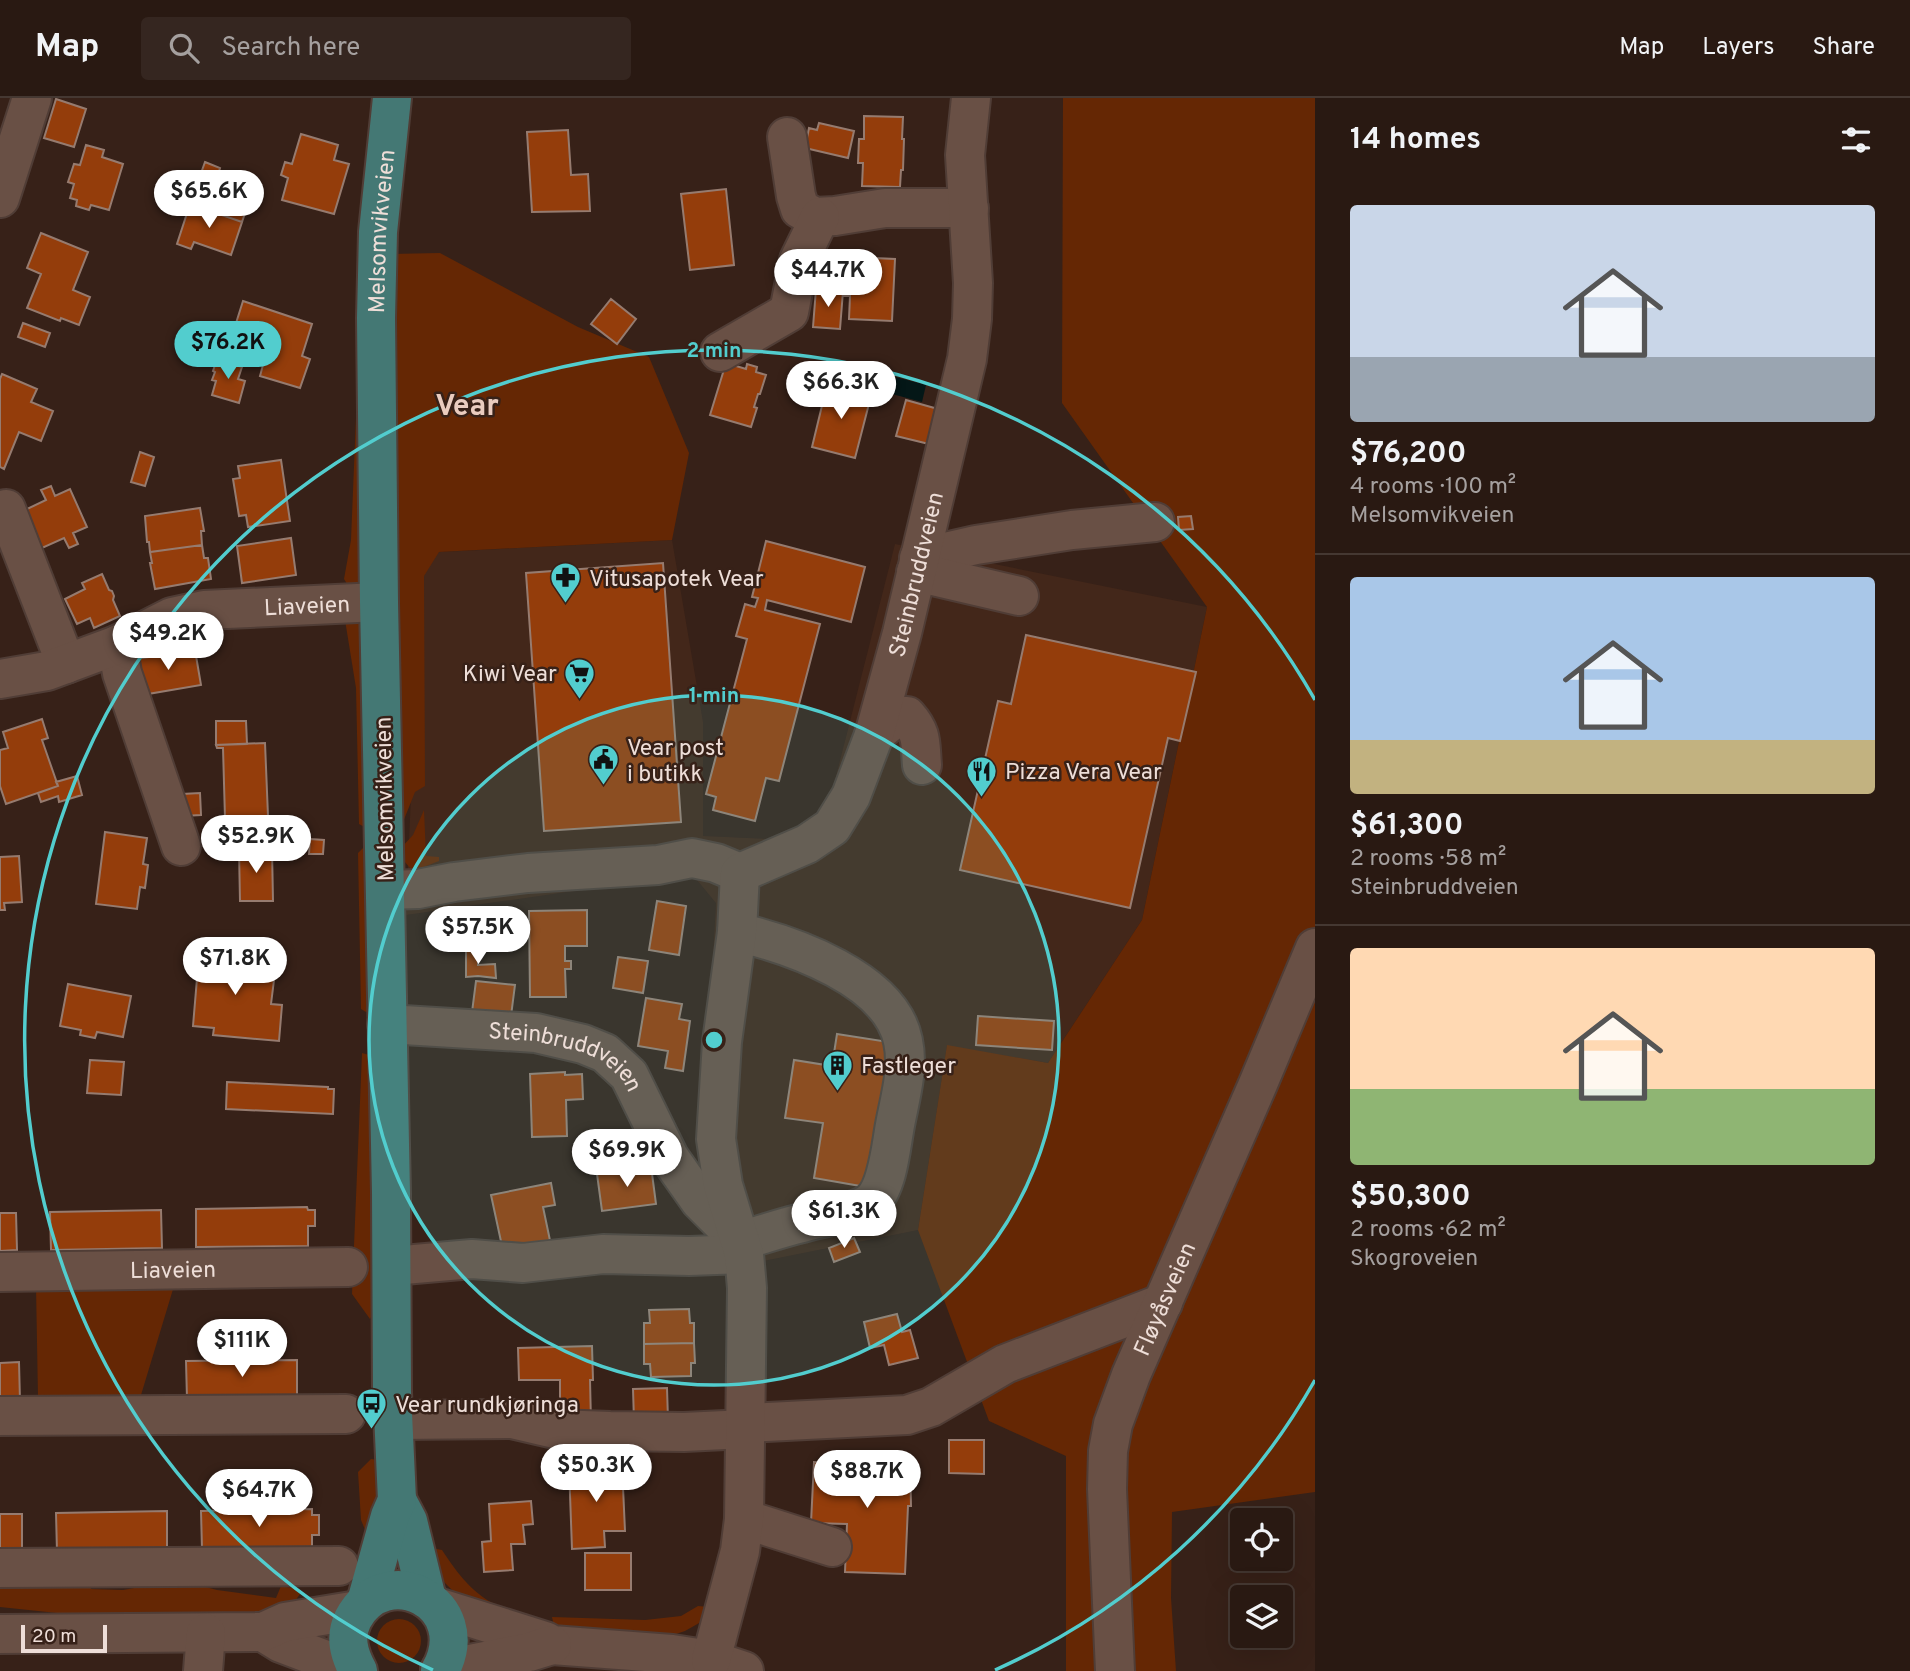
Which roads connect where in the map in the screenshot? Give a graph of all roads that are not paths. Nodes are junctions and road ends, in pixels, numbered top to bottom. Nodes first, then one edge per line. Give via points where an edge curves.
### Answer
1 (32, 98) edge
2 (392, 98) edge
3 (971, 98) edge
4 (787, 137) dead end
5 (0, 198) edge
6 (969, 208) junction
7 (820, 216) junction
8 (720, 352) dead end
9 (6, 509) dead end
10 (1155, 522) dead end
11 (917, 565) junction
12 (1019, 596) dead end
13 (379, 602) junction
14 (117, 645) junction
15 (66, 664) junction
16 (0, 679) edge
17 (874, 735) junction
18 (922, 765) dead end
19 (181, 846) dead end
20 (740, 873) junction
21 (386, 891) junction
22 (737, 932) junction
23 (1315, 948) edge
24 (387, 1024) junction
25 (742, 1248) junction
26 (392, 1266) junction
27 (348, 1267) dead end
28 (0, 1272) edge
29 (1163, 1303) junction
30 (346, 1414) dead end
31 (0, 1416) edge
32 (394, 1420) junction
33 (746, 1426) junction
34 (397, 1500) junction
35 (744, 1519) junction
36 (832, 1546) dead end
37 (338, 1566) dead end
38 (0, 1568) edge
39 (432, 1603) junction
40 (362, 1606) junction
41 (263, 1632) junction
42 (206, 1633) junction
43 (0, 1634) edge
44 (552, 1645) junction
45 (655, 1662) edge
46 (728, 1665) edge
47 (203, 1671) edge
48 (357, 1671) edge
49 (440, 1671) edge
50 (1115, 1671) edge

1 - 5 street
2 - 13 main road, Melsomvikveien via 377,266
3 - 6 street, Steinbruddveien via 965,155
4 - 7 street via 800,209
6 - 7 street via 884,208
6 - 11 street, Steinbruddveien via 973,283 967,359
7 - 8 street via 799,260 789,312
9 - 15 street
10 - 11 street via 976,545
11 - 12 street
11 - 17 street, Steinbruddveien
13 - 14 street, Liaveien via 204,610 172,617
13 - 21 main road, Melsomvikveien
14 - 15 street, Liaveien
14 - 19 street via 122,673
15 - 16 street, Liaveien
17 - 18 street via 897,716 907,716 922,741
17 - 20 street, Steinbruddveien via 851,796 832,827 807,844
20 - 21 street via 692,858
20 - 22 street
21 - 24 main road, Melsomvikveien
22 - 25 street via 722,1042 716,1139 723,1185
22 - 25 street via 808,955 866,987 899,1026 905,1060 888,1162 873,1200 863,1207 800,1223
23 - 29 street, Fløyåsveien
24 - 25 street, Steinbruddveien via 536,1033 605,1053 629,1074 669,1157
24 - 26 main road, Melsomvikveien
25 - 26 street via 689,1256 603,1254 523,1263 472,1259
25 - 33 street via 747,1288
26 - 32 main road, Melsomvikveien
27 - 28 street, Liaveien
29 - 33 street via 1004,1364 931,1407 907,1415
29 - 50 street, Fløyåsveien via 1126,1388 1108,1451
30 - 31 street
32 - 33 street via 512,1419 555,1429 684,1433
32 - 34 main road, Melsomvikveien
33 - 35 street
34 - 39 main road, Melsomvikveien via 408,1521
34 - 40 main road, Melsomvikveien
35 - 36 street
35 - 46 street
37 - 38 street
39 - 40 main road via 412,1592 396,1590
39 - 44 street
39 - 49 main road, Melsomvikveien via 446,1622 450,1638
40 - 41 street via 285,1622
40 - 48 main road, Melsomvikveien via 348,1641
41 - 42 street
41 - 48 street
42 - 43 street
42 - 47 street
44 - 45 street
44 - 49 street
45 - 46 street

